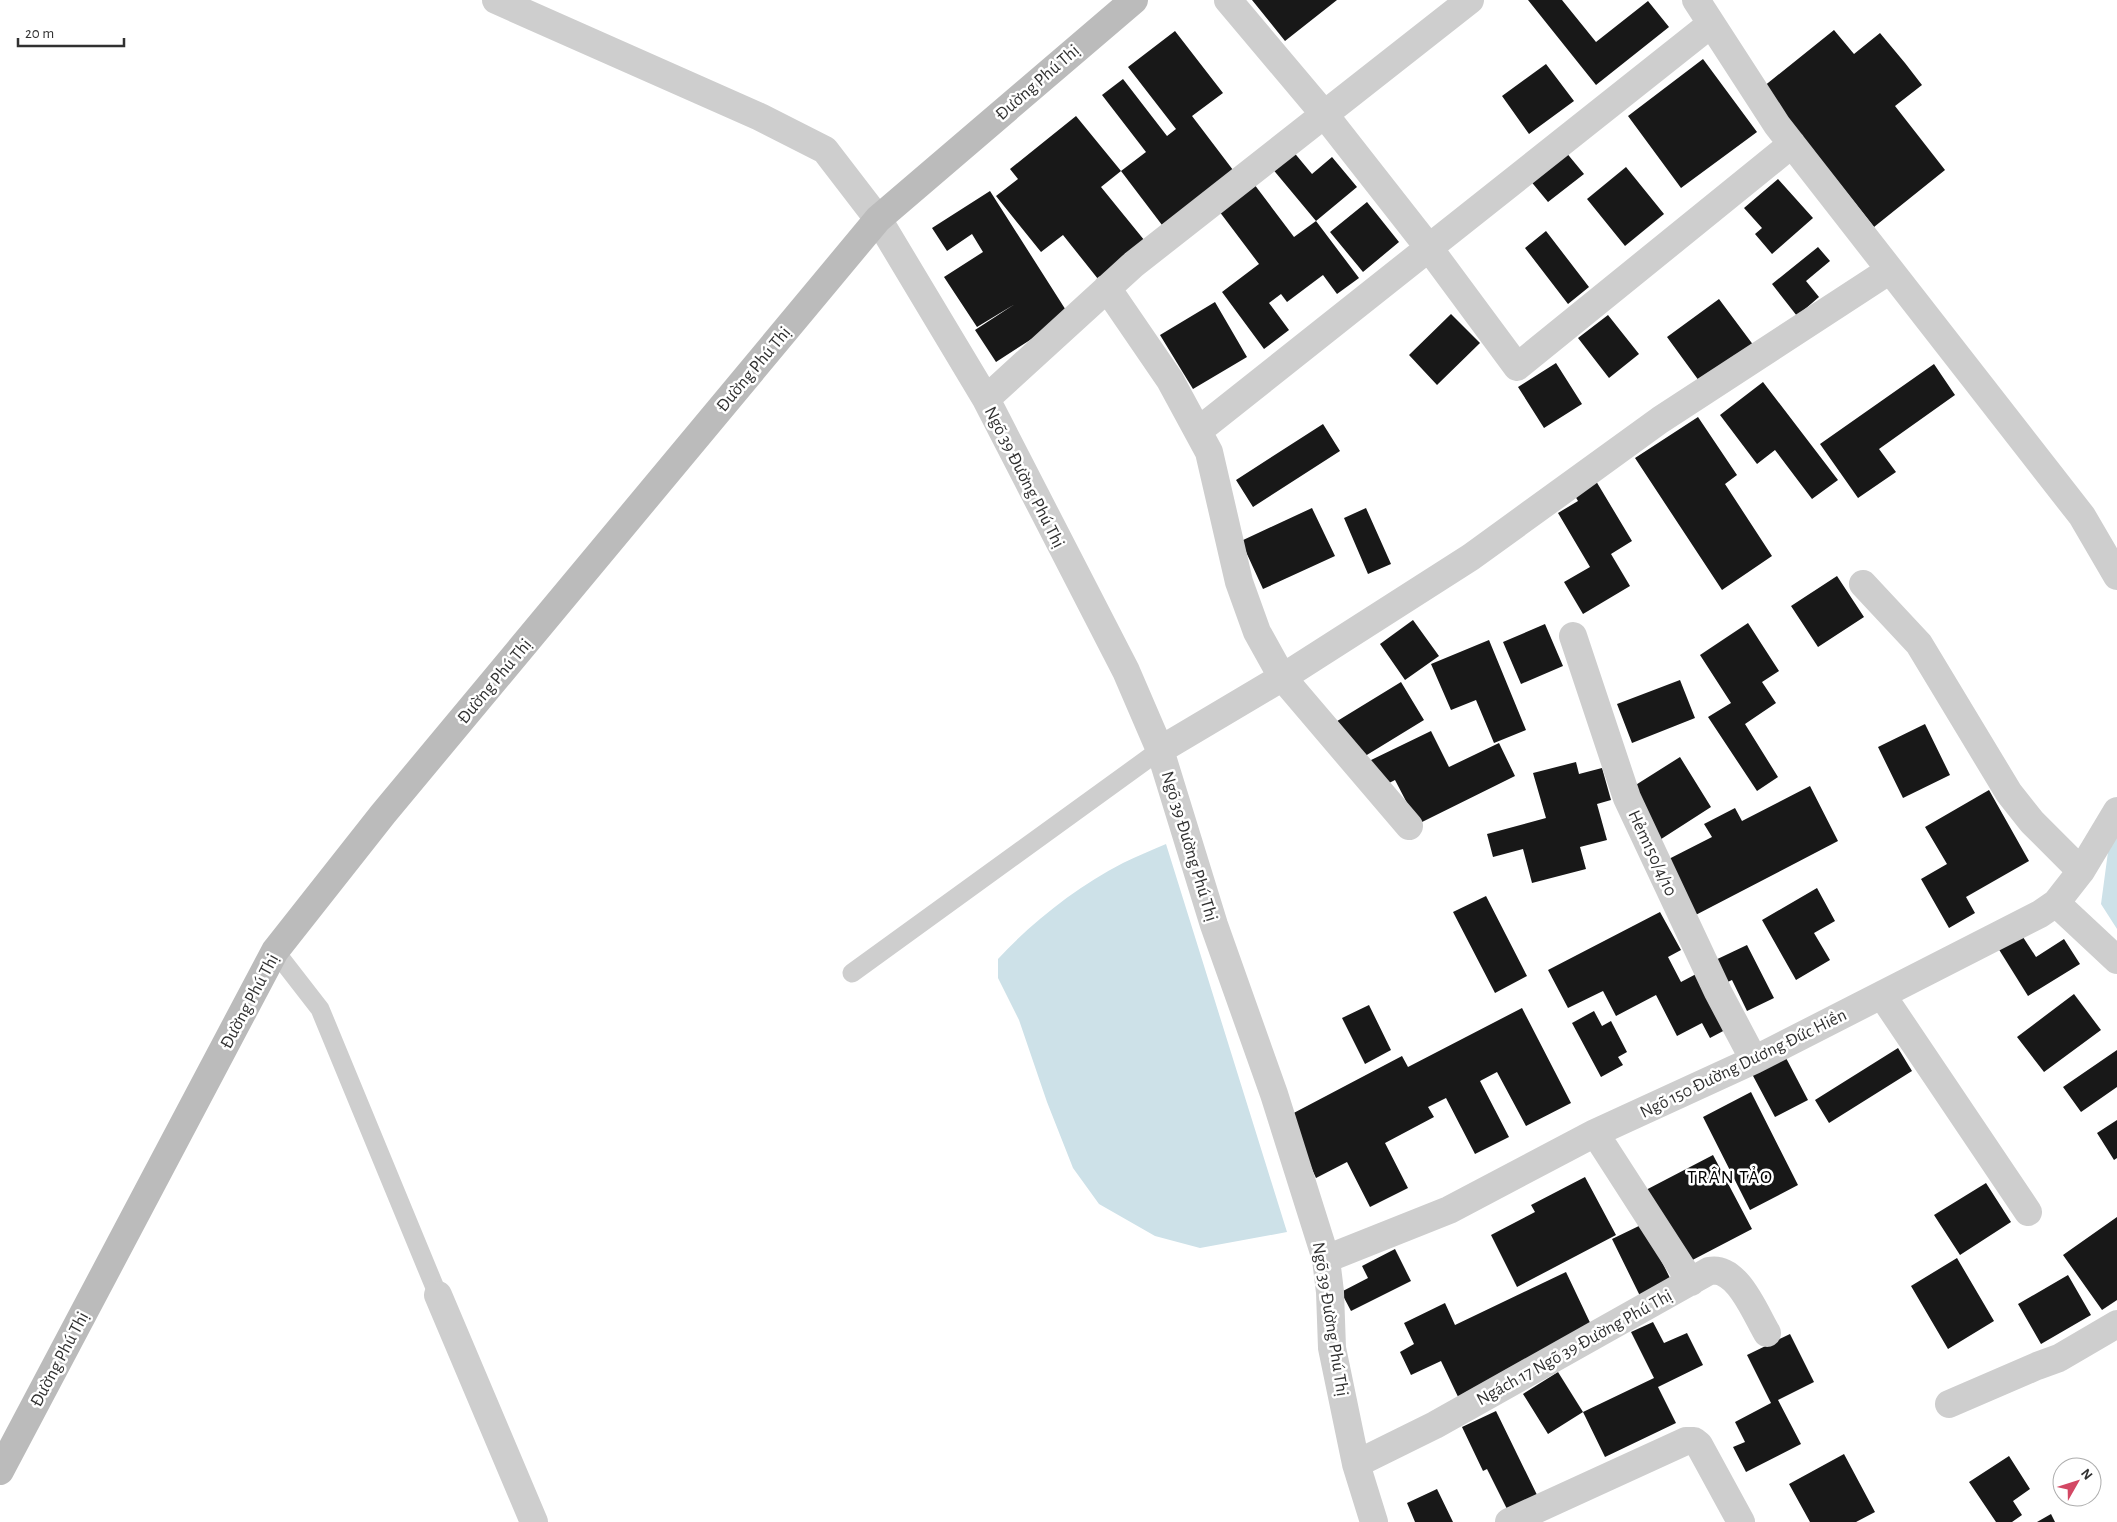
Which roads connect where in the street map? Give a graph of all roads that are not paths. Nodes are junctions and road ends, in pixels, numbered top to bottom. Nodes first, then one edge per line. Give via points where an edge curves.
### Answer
1 (496, 0) edge
2 (1134, 0) edge
3 (1228, 0) edge
4 (1470, 0) edge
5 (1696, 0) edge
6 (1711, 24) junction
7 (1324, 114) junction
8 (1792, 144) junction
9 (878, 219) junction
10 (1429, 248) junction
11 (1890, 270) junction
12 (1107, 288) junction
13 (986, 399) junction
14 (1198, 431) junction
15 (2117, 576) edge
16 (1863, 584) dead end
17 (1573, 636) dead end
18 (1282, 677) junction
19 (1160, 750) junction
20 (2117, 811) edge
21 (1409, 826) dead end
22 (2082, 871) junction
23 (2056, 903) junction
24 (275, 951) junction
25 (2117, 960) edge
26 (852, 973) dead end
27 (1882, 995) junction
28 (1754, 1060) junction
29 (1595, 1133) junction
30 (2028, 1212) dead end
31 (1326, 1259) junction
32 (1691, 1282) junction
33 (438, 1295) joint
34 (2117, 1324) edge
35 (1767, 1333) dead end
36 (1948, 1404) dead end
37 (1356, 1464) junction
38 (0, 1471) edge
39 (534, 1522) edge
40 (1374, 1522) edge
41 (1509, 1522) edge
42 (1741, 1522) edge

1 - 9 street, Ngõ 39 Đường Phú Thị via 760,117 825,150
2 - 9 street, Đường Phú Thị
3 - 7 street
4 - 7 street
5 - 6 street
6 - 8 street
6 - 10 street
7 - 10 street
7 - 12 street
8 - 10 street via 1517,367
8 - 11 street
9 - 13 street, Ngõ 39 Đường Phú Thị
9 - 24 street, Đường Phú Thị via 383,814
10 - 14 street
11 - 15 street via 2082,516
11 - 18 street via 1660,420 1471,556
12 - 13 street
12 - 14 street via 1170,380
13 - 19 street, Ngõ 39 Đường Phú Thị via 1126,671
14 - 18 street via 1209,452 1239,582 1256,632
16 - 22 street via 1919,644 2009,793 2032,822
17 - 28 street, Hẻm150/4/10 via 1627,798 1718,992
18 - 19 street
18 - 21 street
19 - 26 lane
19 - 31 street, Ngõ 39 Đường Phú Thị via 1214,925 1274,1094
20 - 22 street, Ngõ 150 Đường Dương Đức Hiền
22 - 23 street, Ngõ 150 Đường Dương Đức Hiền
23 - 25 street
23 - 27 street, Ngõ 150 Đường Dương Đức Hiền via 1982,945
24 - 33 lane via 320,1009
24 - 38 street, Đường Phú Thị
27 - 28 street, Ngõ 150 Đường Dương Đức Hiền
27 - 30 street
28 - 29 street, Ngõ 150 Đường Dương Đức Hiền
29 - 31 street, Ngõ 150 Đường Dương Đức Hiền via 1449,1210
29 - 32 street
31 - 37 street, Ngõ 39 Đường Phú Thị via 1332,1348
32 - 35 street, Ngách 17 Ngõ 39 Đường Phú Thị via 1709,1271 1727,1273 1737,1282
32 - 37 street, Ngách 17 Ngõ 39 Đường Phú Thị via 1435,1425
33 - 39 street
34 - 36 street via 2059,1358
37 - 40 street, Ngõ 39 Đường Phú Thị
41 - 42 street via 1686,1441 1699,1445

